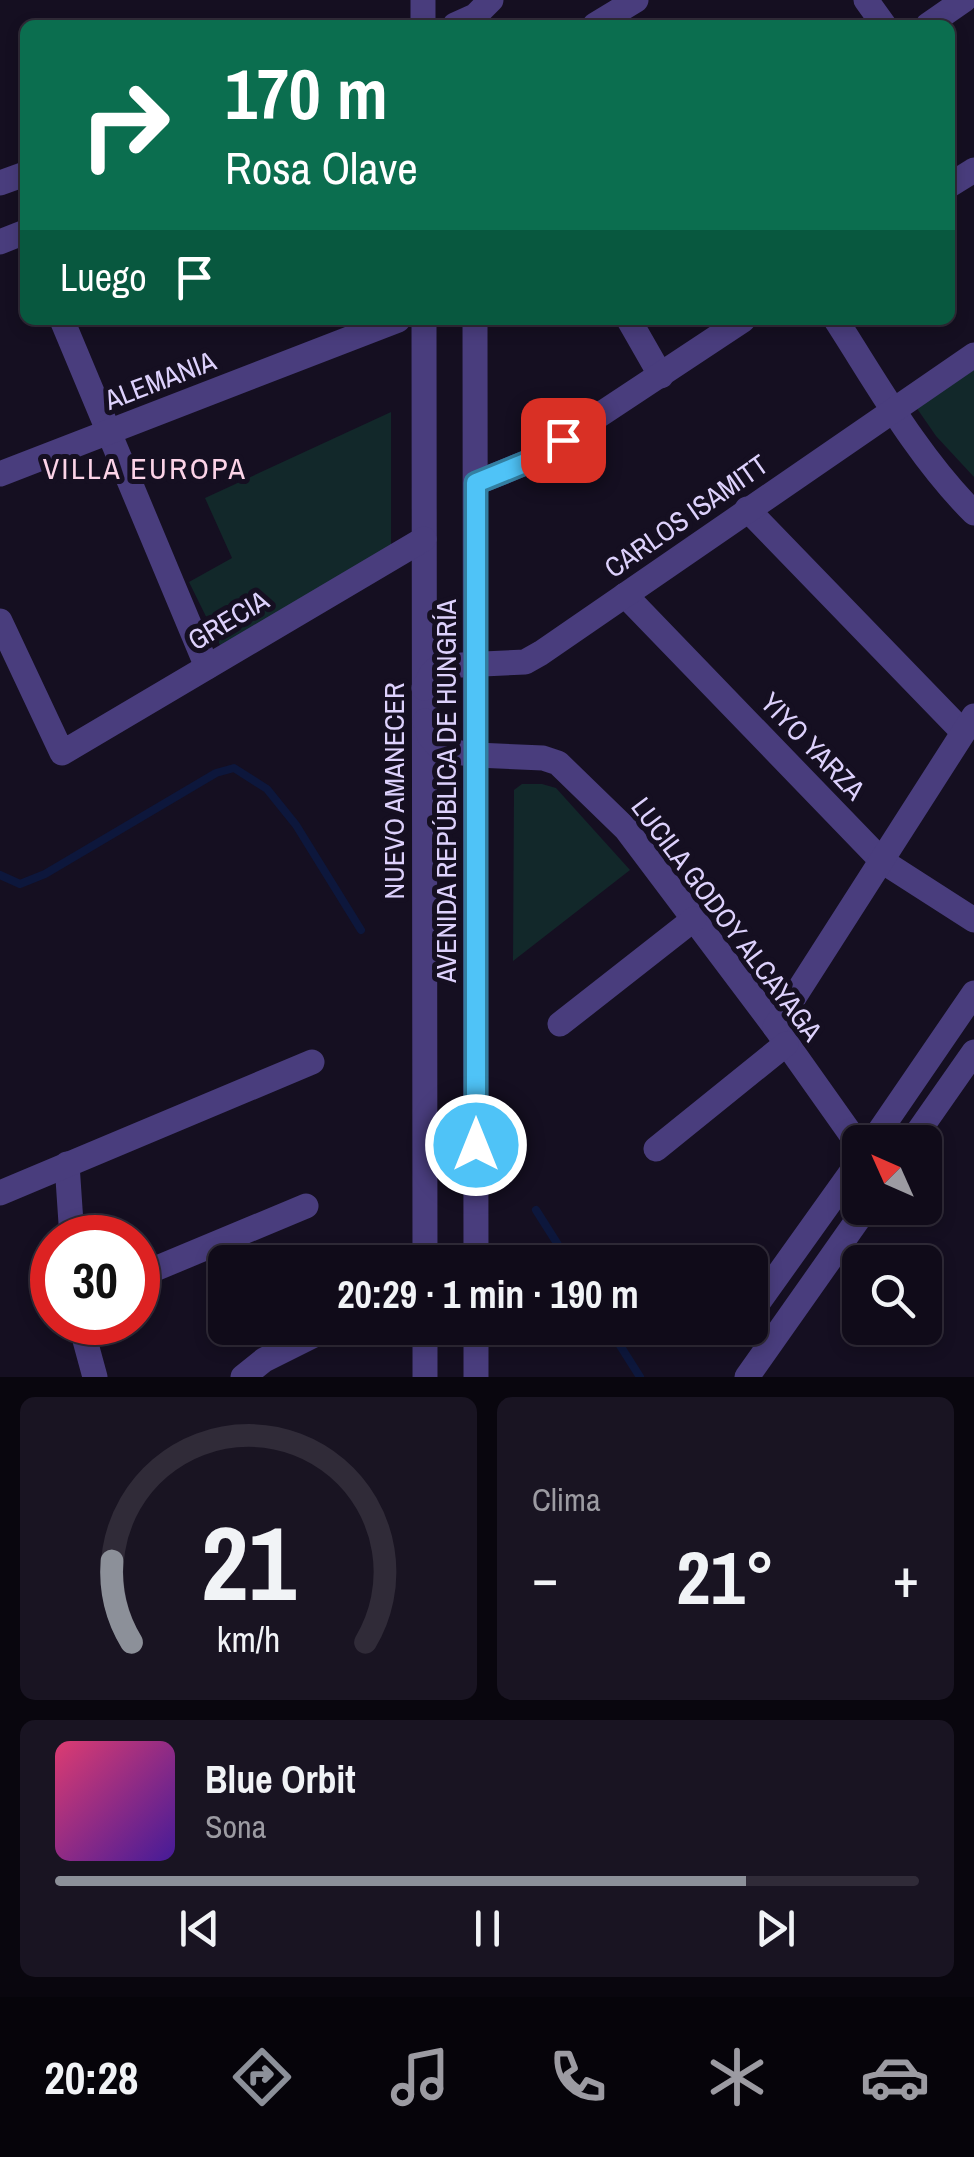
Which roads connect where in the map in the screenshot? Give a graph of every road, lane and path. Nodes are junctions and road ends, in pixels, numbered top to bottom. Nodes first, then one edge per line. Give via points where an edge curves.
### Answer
1 (636, 0) edge
2 (964, 0) edge
3 (603, 20) edge
4 (935, 20) edge
5 (64, 325) edge
6 (385, 325) edge
7 (424, 325) edge
8 (475, 325) edge
9 (632, 325) edge
10 (736, 325) edge
11 (839, 325) edge
12 (974, 355) edge
13 (661, 376) junction
14 (894, 410) junction
15 (108, 432) junction
16 (0, 474) edge
17 (476, 483) junction
18 (747, 509) junction
19 (974, 513) edge
20 (424, 539) junction
21 (625, 595) junction
22 (0, 622) edge
23 (476, 663) junction
24 (207, 667) junction
25 (424, 688) junction
26 (424, 719) junction
27 (969, 724) edge
28 (476, 755) junction
29 (882, 861) junction
30 (694, 920) junction
31 (974, 920) edge
32 (974, 993) edge
33 (560, 1024) dead end
34 (780, 1036) junction
35 (974, 1052) edge
36 (312, 1062) dead end
37 (844, 1125) edge
38 (884, 1125) edge
39 (923, 1125) edge
40 (656, 1149) dead end
41 (67, 1164) junction
42 (842, 1185) edge
43 (0, 1192) edge
44 (306, 1206) dead end
45 (70, 1215) edge
46 (854, 1225) edge
47 (425, 1245) edge
48 (476, 1245) edge
49 (160, 1267) edge
50 (768, 1289) edge
51 (86, 1345) edge
52 (294, 1345) edge
53 (425, 1345) edge
54 (476, 1345) edge
55 (94, 1377) edge
56 (244, 1377) edge
57 (425, 1377) edge
58 (476, 1377) edge
59 (747, 1377) edge

1 - 3 street
2 - 4 street
5 - 15 street
6 - 15 street, ALEMANIA
7 - 20 street, NUEVO AMANECER
8 - 17 street, AVENIDA REPÚBLICA DE HUNGRÍA
9 - 13 street
10 - 13 street
11 - 14 street
12 - 14 street, CARLOS ISAMITT
13 - 17 street via 530,461
14 - 18 street, CARLOS ISAMITT
14 - 19 street
15 - 16 street, ALEMANIA
15 - 24 street
17 - 23 street, AVENIDA REPÚBLICA DE HUNGRÍA
18 - 21 street, CARLOS ISAMITT
18 - 27 street
20 - 24 street, GRECIA
20 - 25 street, NUEVO AMANECER
21 - 23 street, CARLOS ISAMITT via 524,662
21 - 29 street, YIYO YARZA
22 - 24 street, GRECIA via 62,753
23 - 25 street, CARLOS ISAMITT via 440,666
23 - 28 street, AVENIDA REPÚBLICA DE HUNGRÍA
25 - 26 street, NUEVO AMANECER
26 - 28 street, LUCILA GODOY ALCAYAGA via 439,746
26 - 47 street, NUEVO AMANECER
27 - 29 street
28 - 30 street, LUCILA GODOY ALCAYAGA via 558,763 626,829
28 - 48 street, AVENIDA REPÚBLICA DE HUNGRÍA
29 - 31 street, YIYO YARZA
29 - 34 street
30 - 33 street
30 - 34 street, LUCILA GODOY ALCAYAGA
32 - 38 street
34 - 37 street, LUCILA GODOY ALCAYAGA
34 - 40 street
35 - 39 street
36 - 41 street
41 - 43 street
41 - 45 street
42 - 50 street
44 - 49 street
46 - 59 street
51 - 55 street
52 - 56 street
53 - 57 street
54 - 58 street

